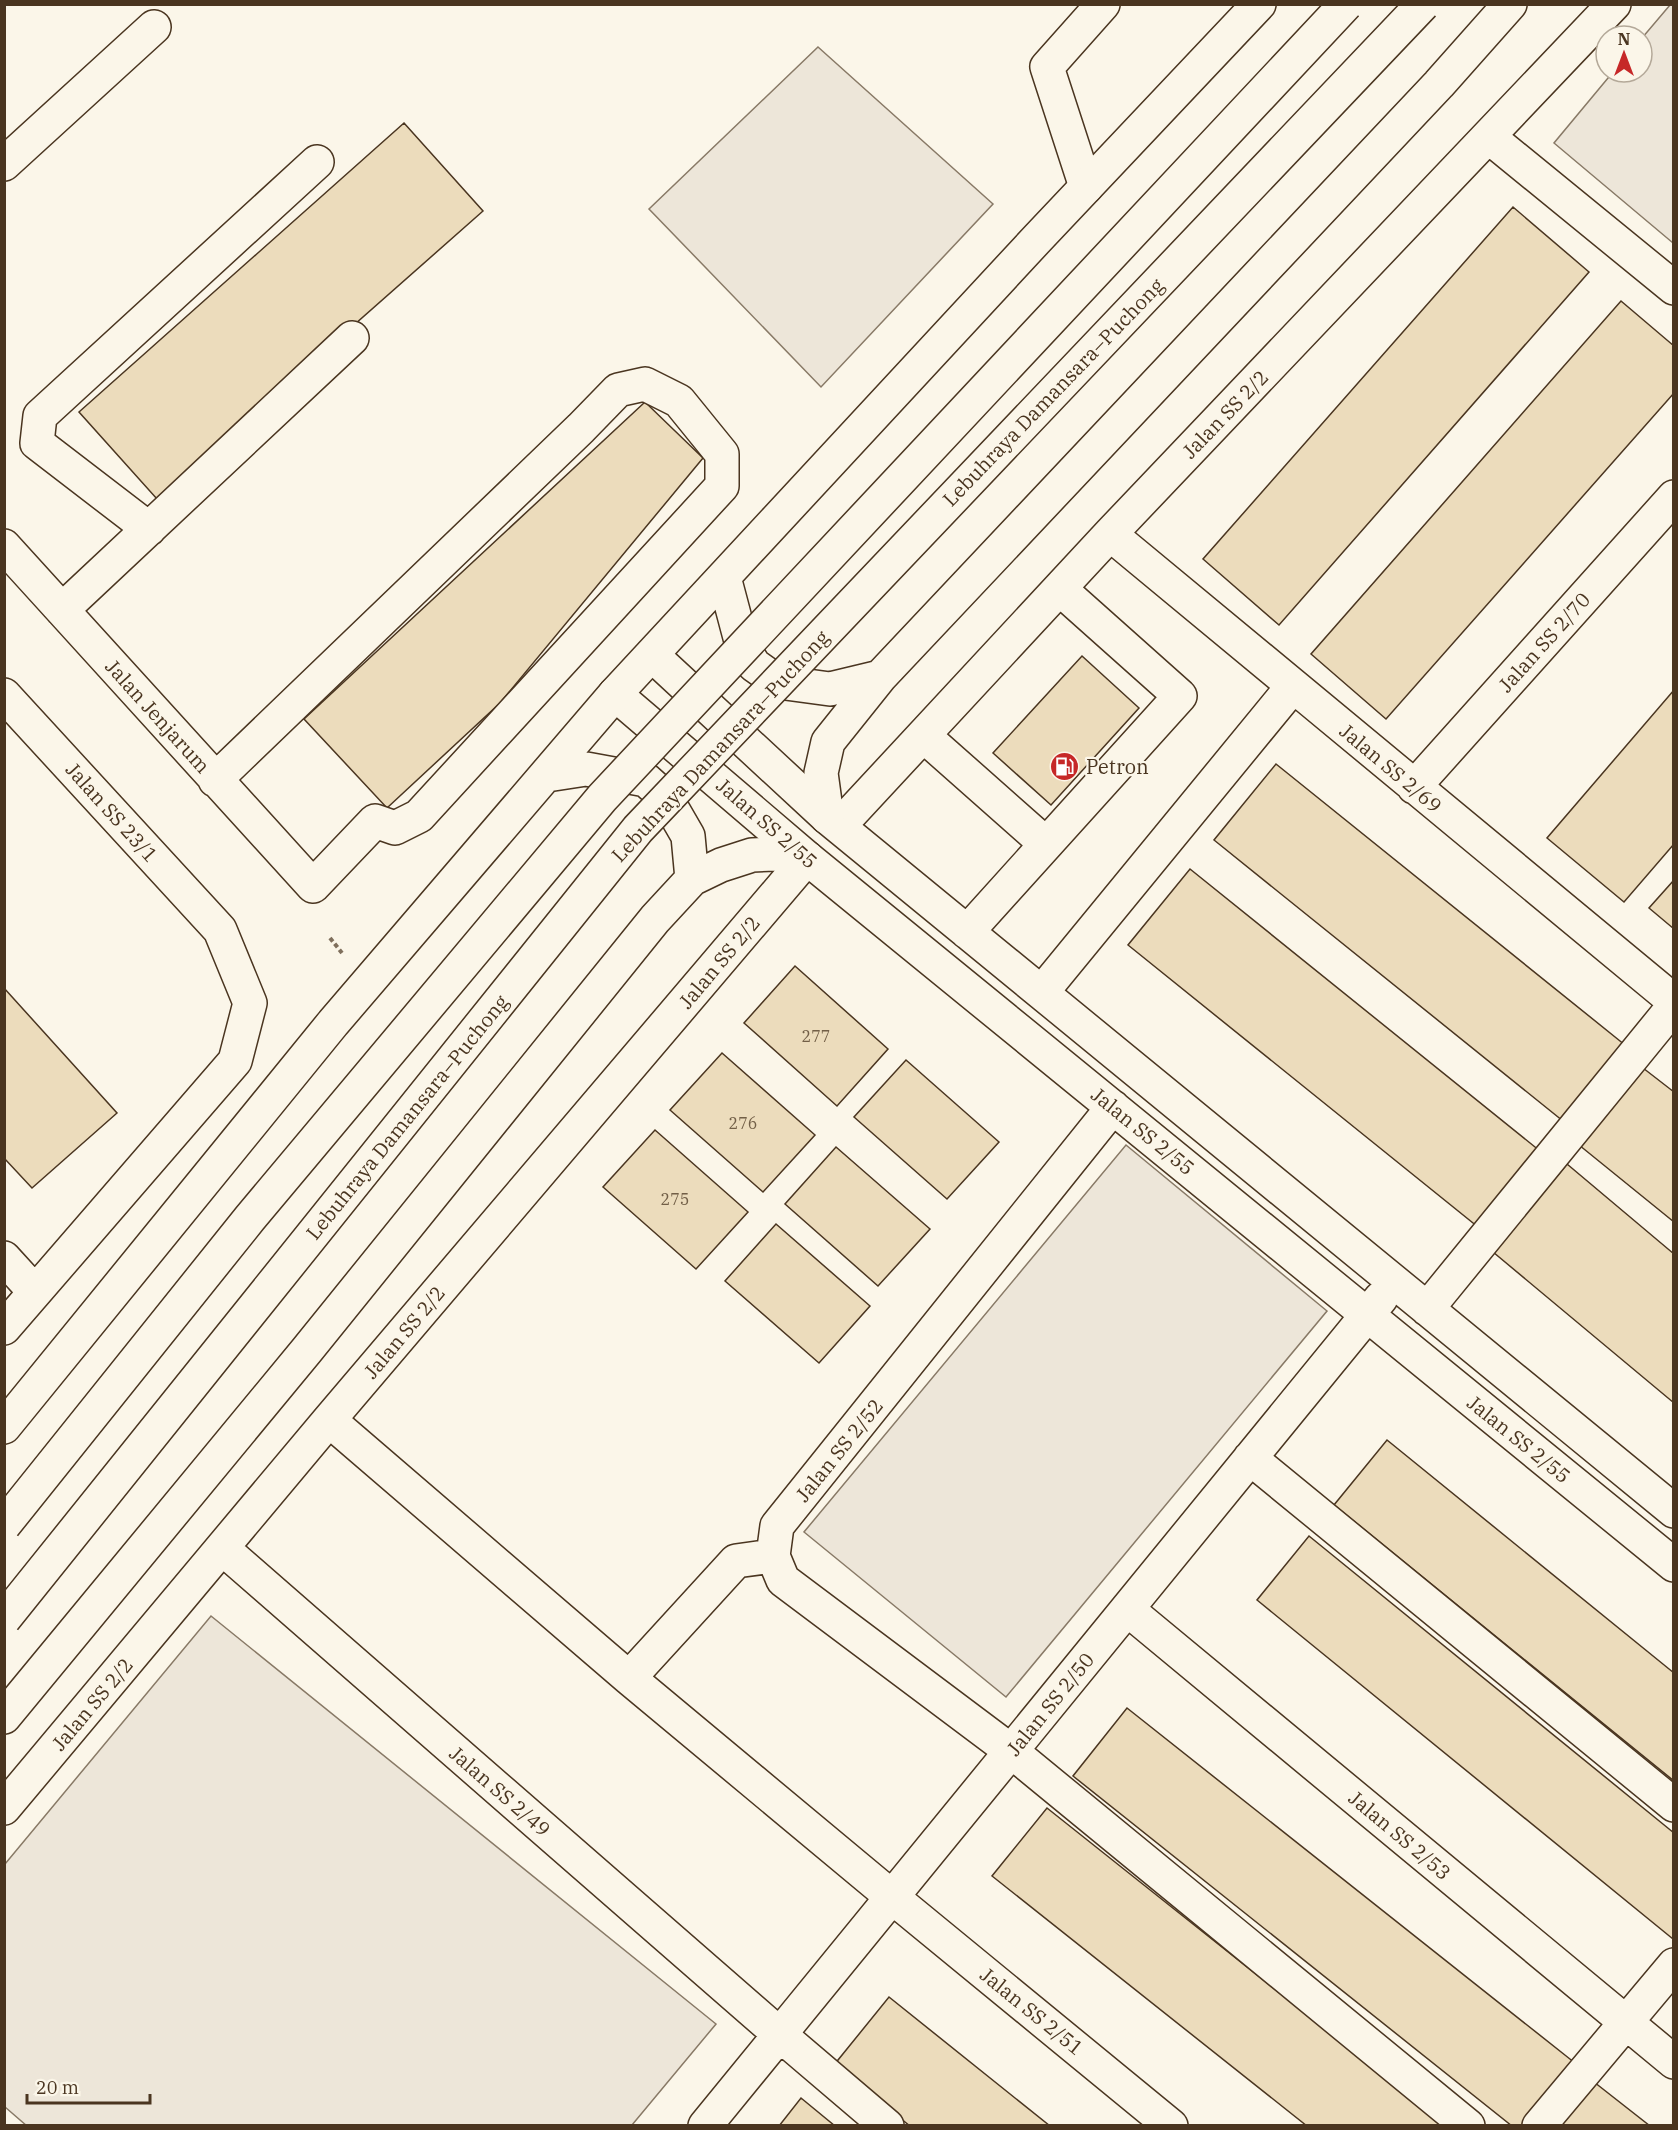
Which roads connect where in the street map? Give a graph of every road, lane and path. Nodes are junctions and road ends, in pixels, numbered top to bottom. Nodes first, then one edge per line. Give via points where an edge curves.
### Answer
1 (1103, 4) edge
2 (1259, 4) edge
3 (1346, 4) edge
4 (1423, 4) edge
5 (1510, 4) edge
6 (1614, 4) edge
7 (154, 27) dead end
8 (1489, 137) junction
9 (317, 162) dead end
10 (4, 164) edge
11 (1086, 187) junction
12 (1674, 288) edge
13 (352, 338) dead end
14 (1674, 497) edge
15 (149, 529) junction
16 (1110, 534) junction
17 (4, 546) edge
18 (724, 577) junction
19 (1060, 589) junction
20 (62, 610) junction
21 (652, 655) junction
22 (880, 677) junction
23 (1293, 686) junction
24 (615, 694) junction
25 (4, 695) edge
26 (924, 736) junction
27 (546, 775) junction
28 (215, 780) junction
29 (1414, 787) junction
30 (833, 821) junction
31 (1046, 844) junction
32 (807, 858) junction
33 (692, 879) junction
34 (967, 932) junction
35 (1042, 992) junction
36 (1674, 1001) edge
37 (1674, 1006) edge
38 (1113, 1107) junction
39 (4, 1258) edge
40 (1394, 1282) junction
41 (35, 1292) junction
42 (1427, 1309) junction
43 (1367, 1315) junction
44 (4, 1328) edge
45 (329, 1420) junction
46 (4, 1427) edge
47 (1250, 1458) junction
48 (1674, 1511) edge
49 (4, 1525) edge
50 (222, 1548) junction
51 (773, 1556) junction
52 (1674, 1565) edge
53 (1127, 1609) junction
54 (4, 1619) edge
55 (629, 1678) junction
56 (4, 1717) edge
57 (1011, 1751) junction
58 (1674, 1805) edge
59 (4, 1808) edge
60 (892, 1897) junction
61 (1674, 1965) edge
62 (1625, 2022) junction
63 (779, 2034) junction
64 (1674, 2062) edge
65 (705, 2126) edge
66 (887, 2126) edge
67 (1171, 2126) edge
68 (1468, 2126) edge
69 (1539, 2126) edge

1 - 11 main road via 1047,67
2 - 11 main road
3 - 49 main road, bridge via 602,798 250,1218
4 - 54 main road, Lebuhraya Damansara–Puchong, bridge via 638,829
5 - 22 main road
6 - 8 main road, Jalan SS 2/2
7 - 10 main road
8 - 12 main road
8 - 16 main road, Jalan SS 2/2
9 - 15 main road via 40,416 38,443
11 - 18 main road
13 - 15 main road
14 - 29 main road, Jalan SS 2/70
15 - 20 main road
16 - 19 main road, Jalan SS 2/2
16 - 23 main road, Jalan SS 2/69
17 - 20 main road, Jalan Jenjarum
18 - 21 main road
18 - 22 main road via 742,645 754,665 778,682 830,689
19 - 26 main road, Jalan SS 2/2
19 - 31 main road via 1180,696
20 - 28 main road, Jalan Jenjarum
21 - 24 main road
21 - 30 main road
22 - 30 main road via 828,742 821,773
23 - 29 main road, Jalan SS 2/69
23 - 35 main road
24 - 27 main road
24 - 32 main road, Jalan SS 2/55
25 - 41 main road, Jalan SS 23/1 via 220,930 250,1003 235,1061
26 - 30 main road, Jalan SS 2/2
26 - 31 main road
27 - 33 main road via 586,769 646,780 666,798 688,836
27 - 46 main road via 333,1023
28 - 28 main road, Jalan Jenjarum via 313,886 375,821 395,828 419,816 722,486 722,454 679,401 645,384 618,390
29 - 36 main road, Jalan SS 2/69
30 - 34 main road
31 - 34 main road
32 - 33 main road via 752,855
32 - 38 main road, Jalan SS 2/55
32 - 45 main road, Jalan SS 2/2
33 - 56 main road via 655,919
34 - 35 main road
35 - 40 main road
37 - 42 main road
38 - 43 main road, Jalan SS 2/55
38 - 51 main road, Jalan SS 2/52 via 777,1527
39 - 41 main road
40 - 42 main road
40 - 43 main road, Jalan SS 2/50
41 - 44 main road
42 - 48 main road
43 - 47 main road, Jalan SS 2/50
43 - 52 main road, Jalan SS 2/55
45 - 50 main road, Jalan SS 2/2
45 - 55 main road, Jalan SS 2/51
47 - 53 main road, Jalan SS 2/50
47 - 58 main road
50 - 59 main road, Jalan SS 2/2
50 - 63 main road, Jalan SS 2/49
51 - 55 main road via 736,1560
51 - 57 main road via 783,1580
53 - 57 main road, Jalan SS 2/50
53 - 62 main road, Jalan SS 2/53
55 - 60 main road, Jalan SS 2/51
57 - 60 main road, Jalan SS 2/50
57 - 68 main road
60 - 63 main road, Jalan SS 2/50
60 - 67 main road, Jalan SS 2/51
61 - 62 main road
62 - 64 main road, Jalan SS 2/53
62 - 69 main road
63 - 65 main road, Jalan SS 2/50
63 - 66 main road, Jalan SS 2/49

